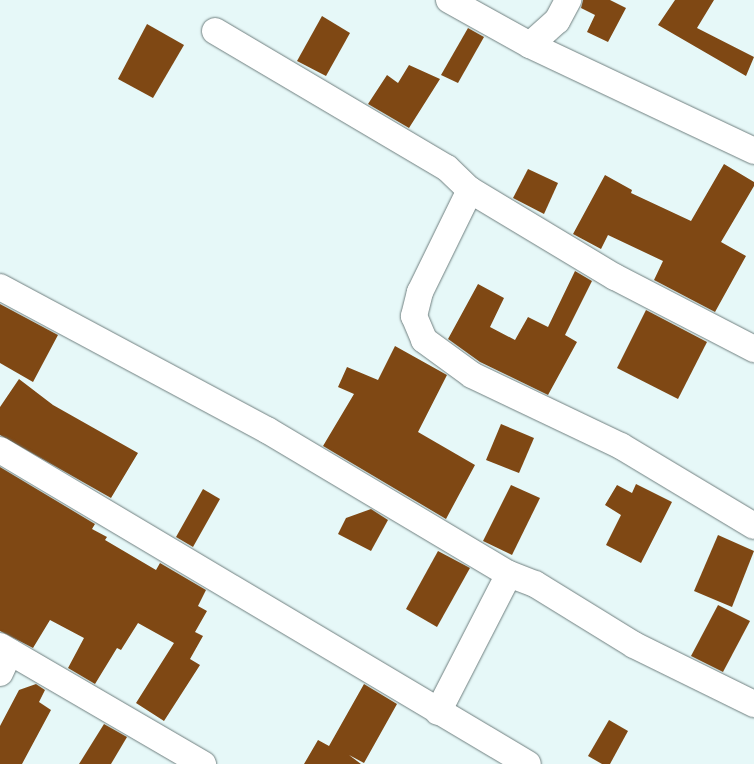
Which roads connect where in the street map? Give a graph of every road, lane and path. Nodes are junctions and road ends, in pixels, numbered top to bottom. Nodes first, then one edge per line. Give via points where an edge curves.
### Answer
1 (449, 0) edge
2 (568, 0) edge
3 (215, 31) dead end
4 (530, 46) junction
5 (754, 151) edge
6 (470, 190) junction
7 (0, 287) edge
8 (754, 349) edge
9 (0, 450) edge
10 (754, 526) edge
11 (509, 574) junction
12 (3, 657) edge
13 (754, 704) edge
14 (438, 712) junction
15 (203, 764) edge
16 (528, 764) edge

1 - 4 street
2 - 4 street via 557,21
3 - 6 street via 447,168
4 - 5 street
6 - 8 street via 615,278
6 - 10 street via 420,292 414,316 424,340 472,375 621,446
7 - 11 street via 267,430
9 - 14 street
11 - 13 street via 535,584 634,645
11 - 14 street
12 - 15 street
14 - 16 street

